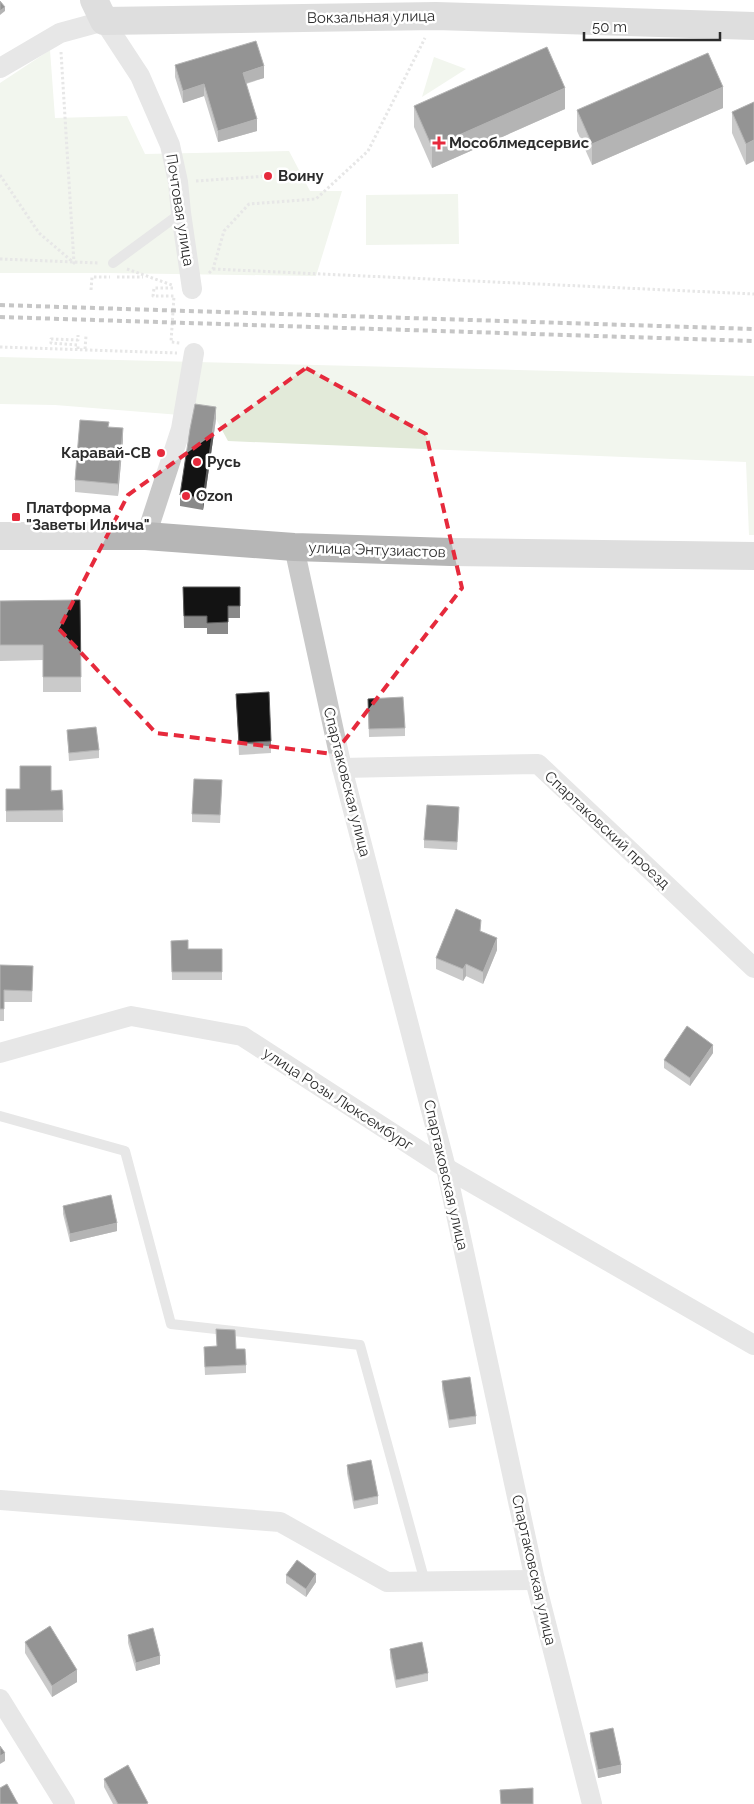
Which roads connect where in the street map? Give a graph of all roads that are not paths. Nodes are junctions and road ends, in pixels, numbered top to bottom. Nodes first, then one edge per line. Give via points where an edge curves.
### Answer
1 (99, 10) edge
2 (754, 26) edge
3 (0, 68) edge
4 (180, 213) junction
5 (113, 263) dead end
6 (192, 289) road end
7 (194, 353) road end
8 (0, 536) edge
9 (146, 536) junction
10 (294, 547) junction
11 (754, 556) edge
12 (342, 768) junction
13 (754, 968) edge
14 (0, 1053) edge
15 (0, 1116) edge
16 (446, 1168) junction
17 (754, 1345) edge
18 (0, 1500) edge
19 (535, 1580) junction
20 (425, 1582) junction
21 (0, 1699) edge
22 (64, 1804) edge
23 (592, 1804) edge

1 - 2 street, Вокзальная улица via 436,16 484,12
1 - 3 street, Вокзальная улица
1 - 4 street, Почтовая улица via 140,76 170,145 178,182
4 - 5 lane
4 - 6 street, Почтовая улица
7 - 9 street via 182,429
8 - 9 street, улица Энтузиастов
9 - 10 street, улица Энтузиастов
10 - 11 street, улица Энтузиастов
10 - 12 street, Спартаковская улица
12 - 13 street, Спартаковский проезд via 538,764
12 - 16 street, Спартаковская улица
14 - 16 street, улица Розы Люксембург via 131,1016 242,1036
15 - 20 lane via 125,1151 171,1324 360,1345
16 - 17 street, улица Розы Люксембург
16 - 19 street, Спартаковская улица
18 - 20 street via 280,1522 387,1582
19 - 20 street
19 - 23 street, Спартаковская улица
21 - 22 street

